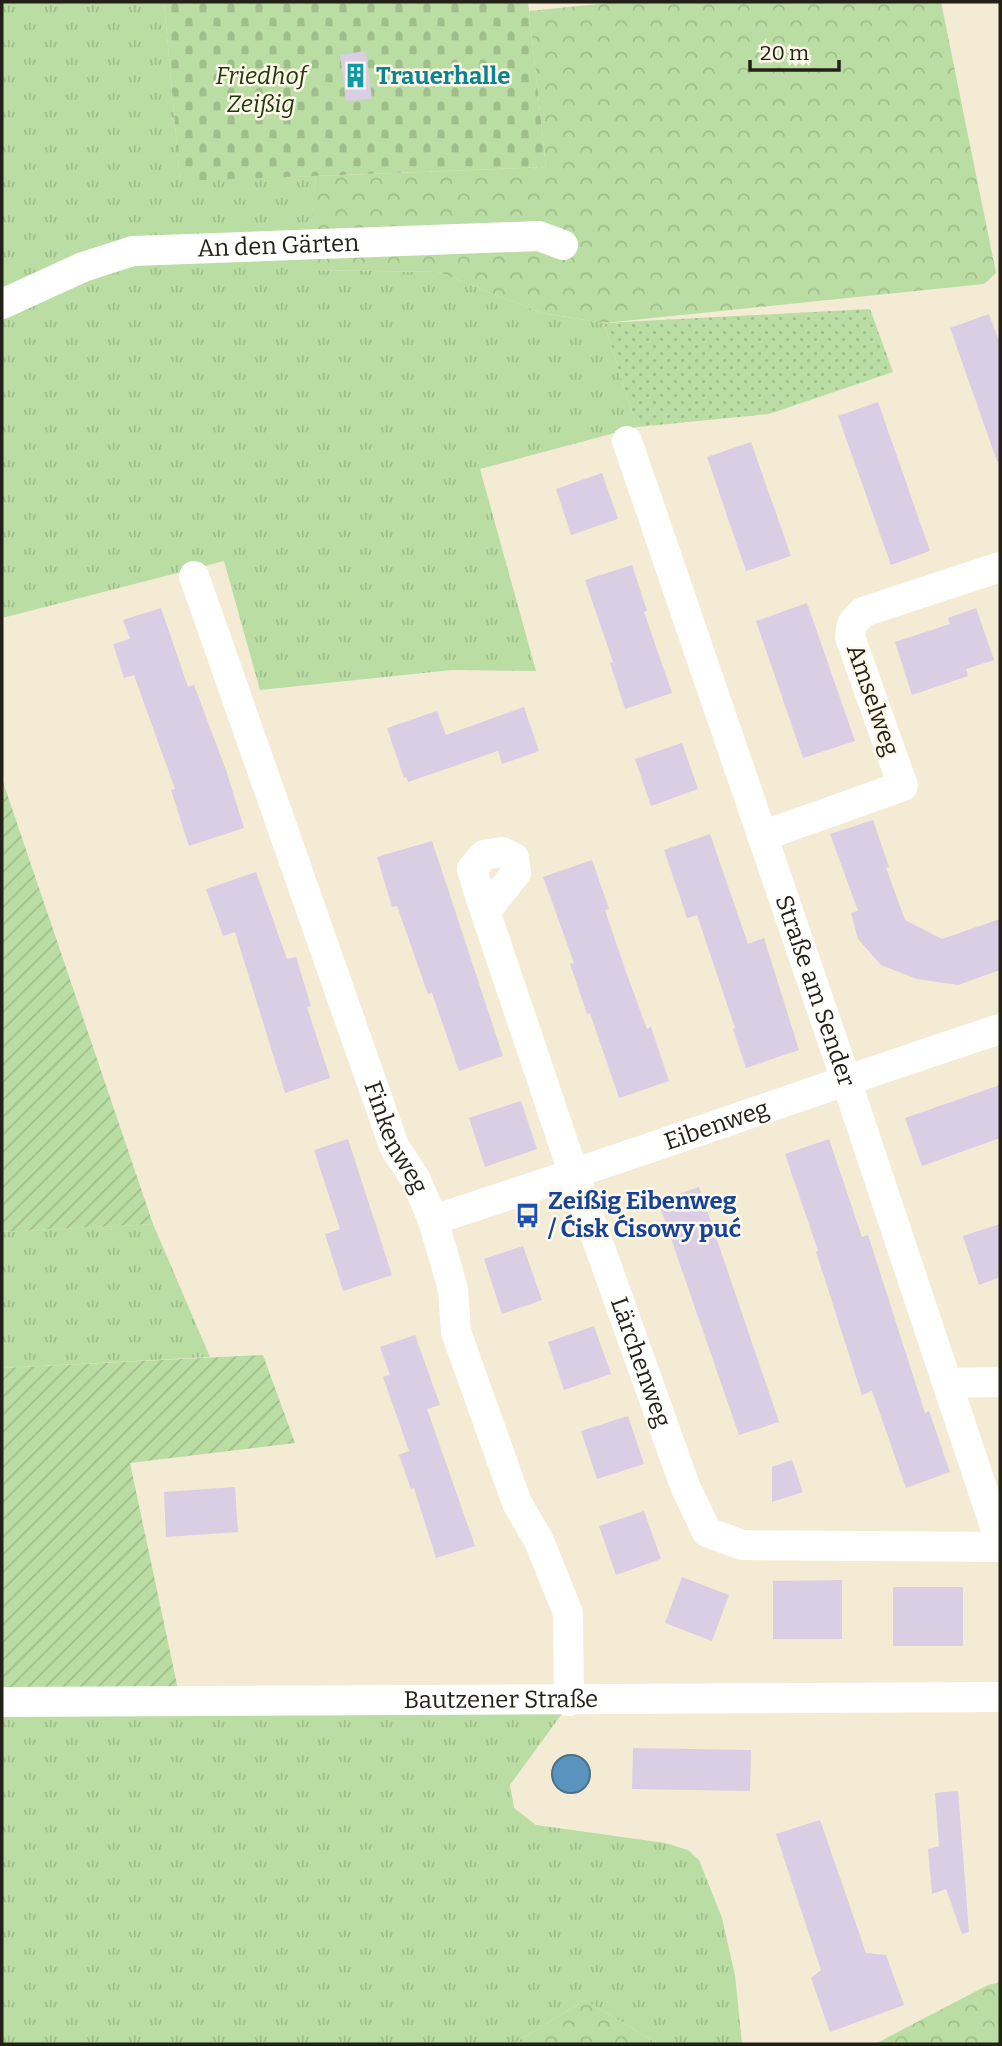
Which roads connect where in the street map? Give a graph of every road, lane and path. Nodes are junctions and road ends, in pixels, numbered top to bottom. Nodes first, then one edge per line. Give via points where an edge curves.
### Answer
1 (563, 245) dead end
2 (2, 304) edge
3 (627, 441) dead end
4 (1000, 567) edge
5 (194, 576) dead end
6 (762, 836) junction
7 (486, 911) dead end
8 (1000, 1029) edge
9 (846, 1080) junction
10 (574, 1175) junction
11 (433, 1220) junction
12 (1000, 1382) edge
13 (948, 1383) junction
14 (1000, 1544) edge
15 (1000, 1697) edge
16 (569, 1700) junction
17 (2, 1702) edge

1 - 2 street, An den Gärten via 539,236 132,251 83,267
3 - 6 street, Straße am Sender
4 - 6 street, Amselweg via 863,612 852,624 850,637 903,786
5 - 11 street, Finkenweg via 394,1146 416,1180
6 - 9 street, Straße am Sender
7 - 10 street, Lärchenweg
8 - 9 street, Eibenweg
9 - 10 street, Eibenweg
9 - 13 street, Straße am Sender
10 - 11 street, Eibenweg
10 - 14 street, Lärchenweg via 685,1486 706,1532 742,1545
11 - 16 street, Finkenweg via 453,1289 456,1332 517,1503 539,1541 568,1613
12 - 13 street
13 - 14 street, Straße am Sender
15 - 16 street, Bautzener Straße
16 - 17 street, Bautzener Straße

